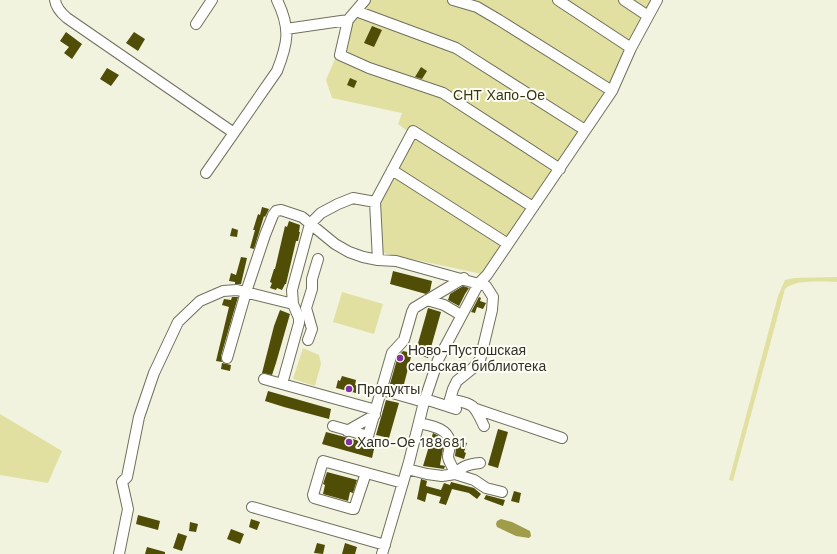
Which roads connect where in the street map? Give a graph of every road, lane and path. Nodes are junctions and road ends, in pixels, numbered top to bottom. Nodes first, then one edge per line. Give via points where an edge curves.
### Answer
1 (55, 0) edge
2 (212, 0) edge
3 (277, 0) edge
4 (365, 0) edge
5 (453, 0) edge
6 (558, 0) edge
7 (624, 0) edge
8 (657, 0) edge
9 (356, 11) junction
10 (648, 16) junction
11 (348, 20) junction
12 (196, 24) dead end
13 (286, 29) junction
14 (631, 48) junction
15 (612, 91) junction
16 (585, 130) junction
17 (234, 133) junction
18 (560, 169) junction
19 (392, 170) junction
20 (206, 173) dead end
21 (375, 202) junction
22 (533, 207) junction
23 (310, 224) junction
24 (508, 244) junction
25 (318, 259) dead end
26 (378, 260) junction
27 (464, 278) junction
28 (479, 283) junction
29 (246, 292) junction
30 (427, 300) junction
31 (293, 304) junction
32 (461, 315) junction
33 (304, 317) junction
34 (308, 340) dead end
35 (227, 358) dead end
36 (264, 379) dead end
37 (282, 384) junction
38 (382, 390) junction
39 (425, 400) junction
40 (452, 405) junction
41 (476, 409) junction
42 (375, 413) junction
43 (419, 423) junction
44 (333, 426) dead end
45 (484, 426) dead end
46 (347, 430) junction
47 (562, 438) dead end
48 (480, 463) dead end
49 (407, 469) junction
50 (366, 473) junction
51 (455, 474) junction
52 (403, 483) junction
53 (502, 492) dead end
54 (252, 507) dead end
55 (384, 549) edge
56 (119, 554) edge

1 - 17 street via 59,11 67,18
2 - 12 street
3 - 13 street
4 - 9 street
5 - 15 street via 477,7
6 - 14 street
7 - 10 street
8 - 10 street
9 - 11 street
9 - 16 street via 456,48
10 - 14 street
11 - 13 street
11 - 18 street via 340,55 369,68 444,93
13 - 17 street via 284,53 277,72
14 - 15 street
15 - 16 street
16 - 18 street
17 - 20 street
18 - 22 street
19 - 21 street
19 - 22 street via 413,130
19 - 24 street
21 - 23 street via 353,198 321,213
21 - 26 street
22 - 24 street
23 - 26 street via 349,252
23 - 29 street via 302,217 281,210 276,211
23 - 31 street via 292,290
24 - 28 street via 487,276
25 - 33 street
26 - 27 street via 396,261
27 - 28 street
27 - 30 street
28 - 32 street
28 - 40 street via 486,286 492,297 492,310 480,360 457,381
29 - 31 street
29 - 35 street
29 - 56 street via 223,291 206,298 178,322 154,373 140,417 127,477 122,482 128,509
30 - 32 street via 444,305
30 - 38 street via 412,312 404,340 392,353
31 - 33 street
32 - 39 street via 438,360
33 - 34 street via 312,330
33 - 37 street via 299,323
36 - 37 street
37 - 42 street
38 - 39 street
38 - 42 street
39 - 40 street
39 - 43 street
40 - 41 street via 470,404
41 - 45 street
41 - 47 street
42 - 46 street
42 - 46 street via 368,436
43 - 49 street
43 - 51 street via 440,428 446,433 450,442 448,456
44 - 46 street
48 - 51 street via 461,468
49 - 51 street via 442,476
49 - 52 street
50 - 50 street via 323,461 314,498 354,509
50 - 52 street
51 - 53 street
52 - 55 street
54 - 55 street

